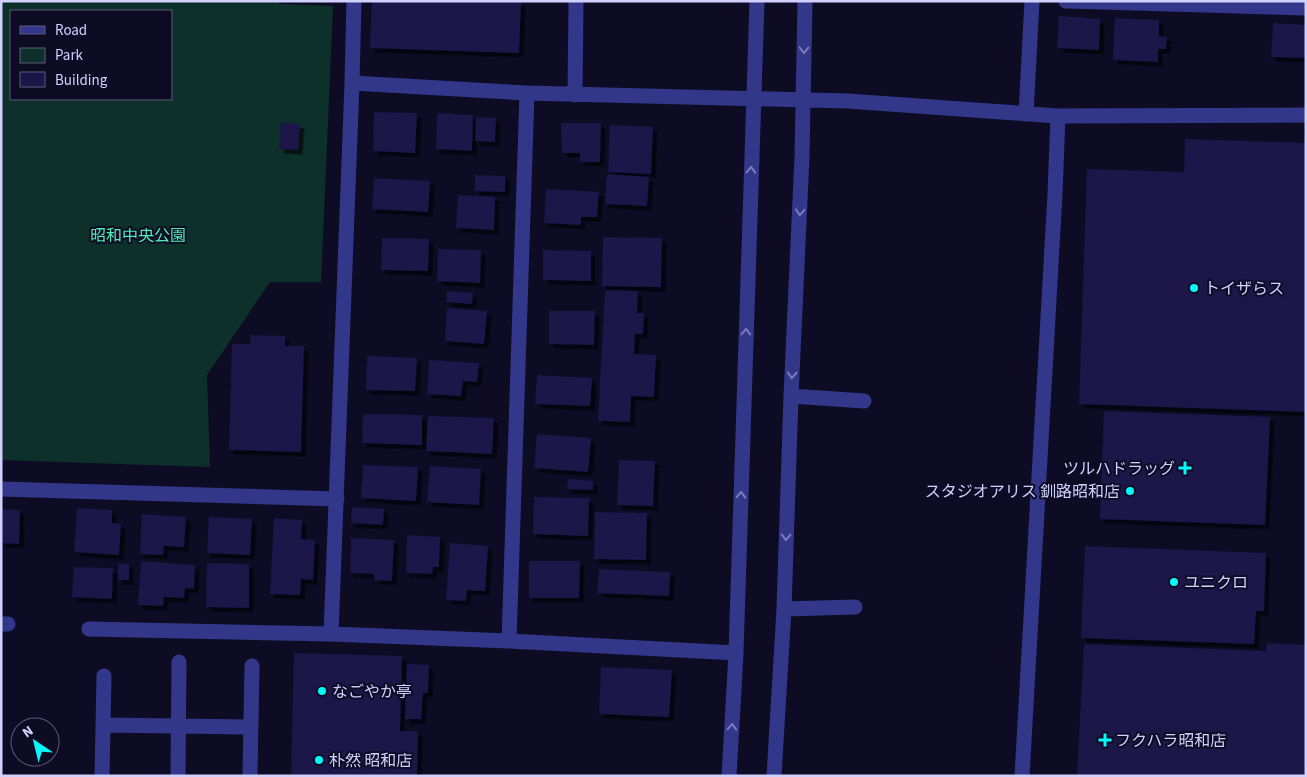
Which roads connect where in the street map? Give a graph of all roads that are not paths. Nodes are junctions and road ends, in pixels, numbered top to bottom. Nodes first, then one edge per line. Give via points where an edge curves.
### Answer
1 (354, 1) edge
2 (576, 1) edge
3 (757, 1) edge
4 (805, 1) edge
5 (1032, 1) edge
6 (1066, 1) edge
7 (1306, 8) edge
8 (352, 83) junction
9 (527, 93) junction
10 (575, 95) junction
11 (753, 99) junction
12 (803, 100) junction
13 (1026, 114) junction
14 (1306, 115) edge
15 (1058, 116) junction
16 (791, 396) junction
17 (864, 401) dead end
18 (1, 489) edge
19 (337, 499) junction
20 (855, 606) dead end
21 (784, 609) junction
22 (88, 629) dead end
23 (331, 634) junction
24 (509, 641) junction
25 (736, 653) junction
26 (179, 662) dead end
27 (252, 666) dead end
28 (104, 676) dead end
29 (103, 724) junction
30 (178, 726) junction
31 (251, 727) junction
32 (102, 776) edge
33 (178, 776) edge
34 (250, 776) edge
35 (729, 776) edge
36 (774, 776) edge
37 (1022, 776) edge

1 - 8 street
2 - 10 street
3 - 11 street
4 -> 12 street
5 - 13 street
6 - 7 street
8 - 9 street
8 - 19 street
9 - 10 street
9 - 24 street
10 - 11 street
11 - 12 street
25 -> 11 street
12 - 13 street
12 -> 16 street
13 - 15 street
14 - 15 street
15 - 37 street
16 - 17 street
16 -> 21 street
18 - 19 street
19 - 23 street
20 - 21 street
21 - 36 street
22 - 23 street
23 - 24 street
24 - 25 street
35 -> 25 street
26 - 30 street
27 - 31 street
28 - 29 street
29 - 30 street
29 - 32 street
30 - 31 street
30 - 33 street
31 - 34 street

